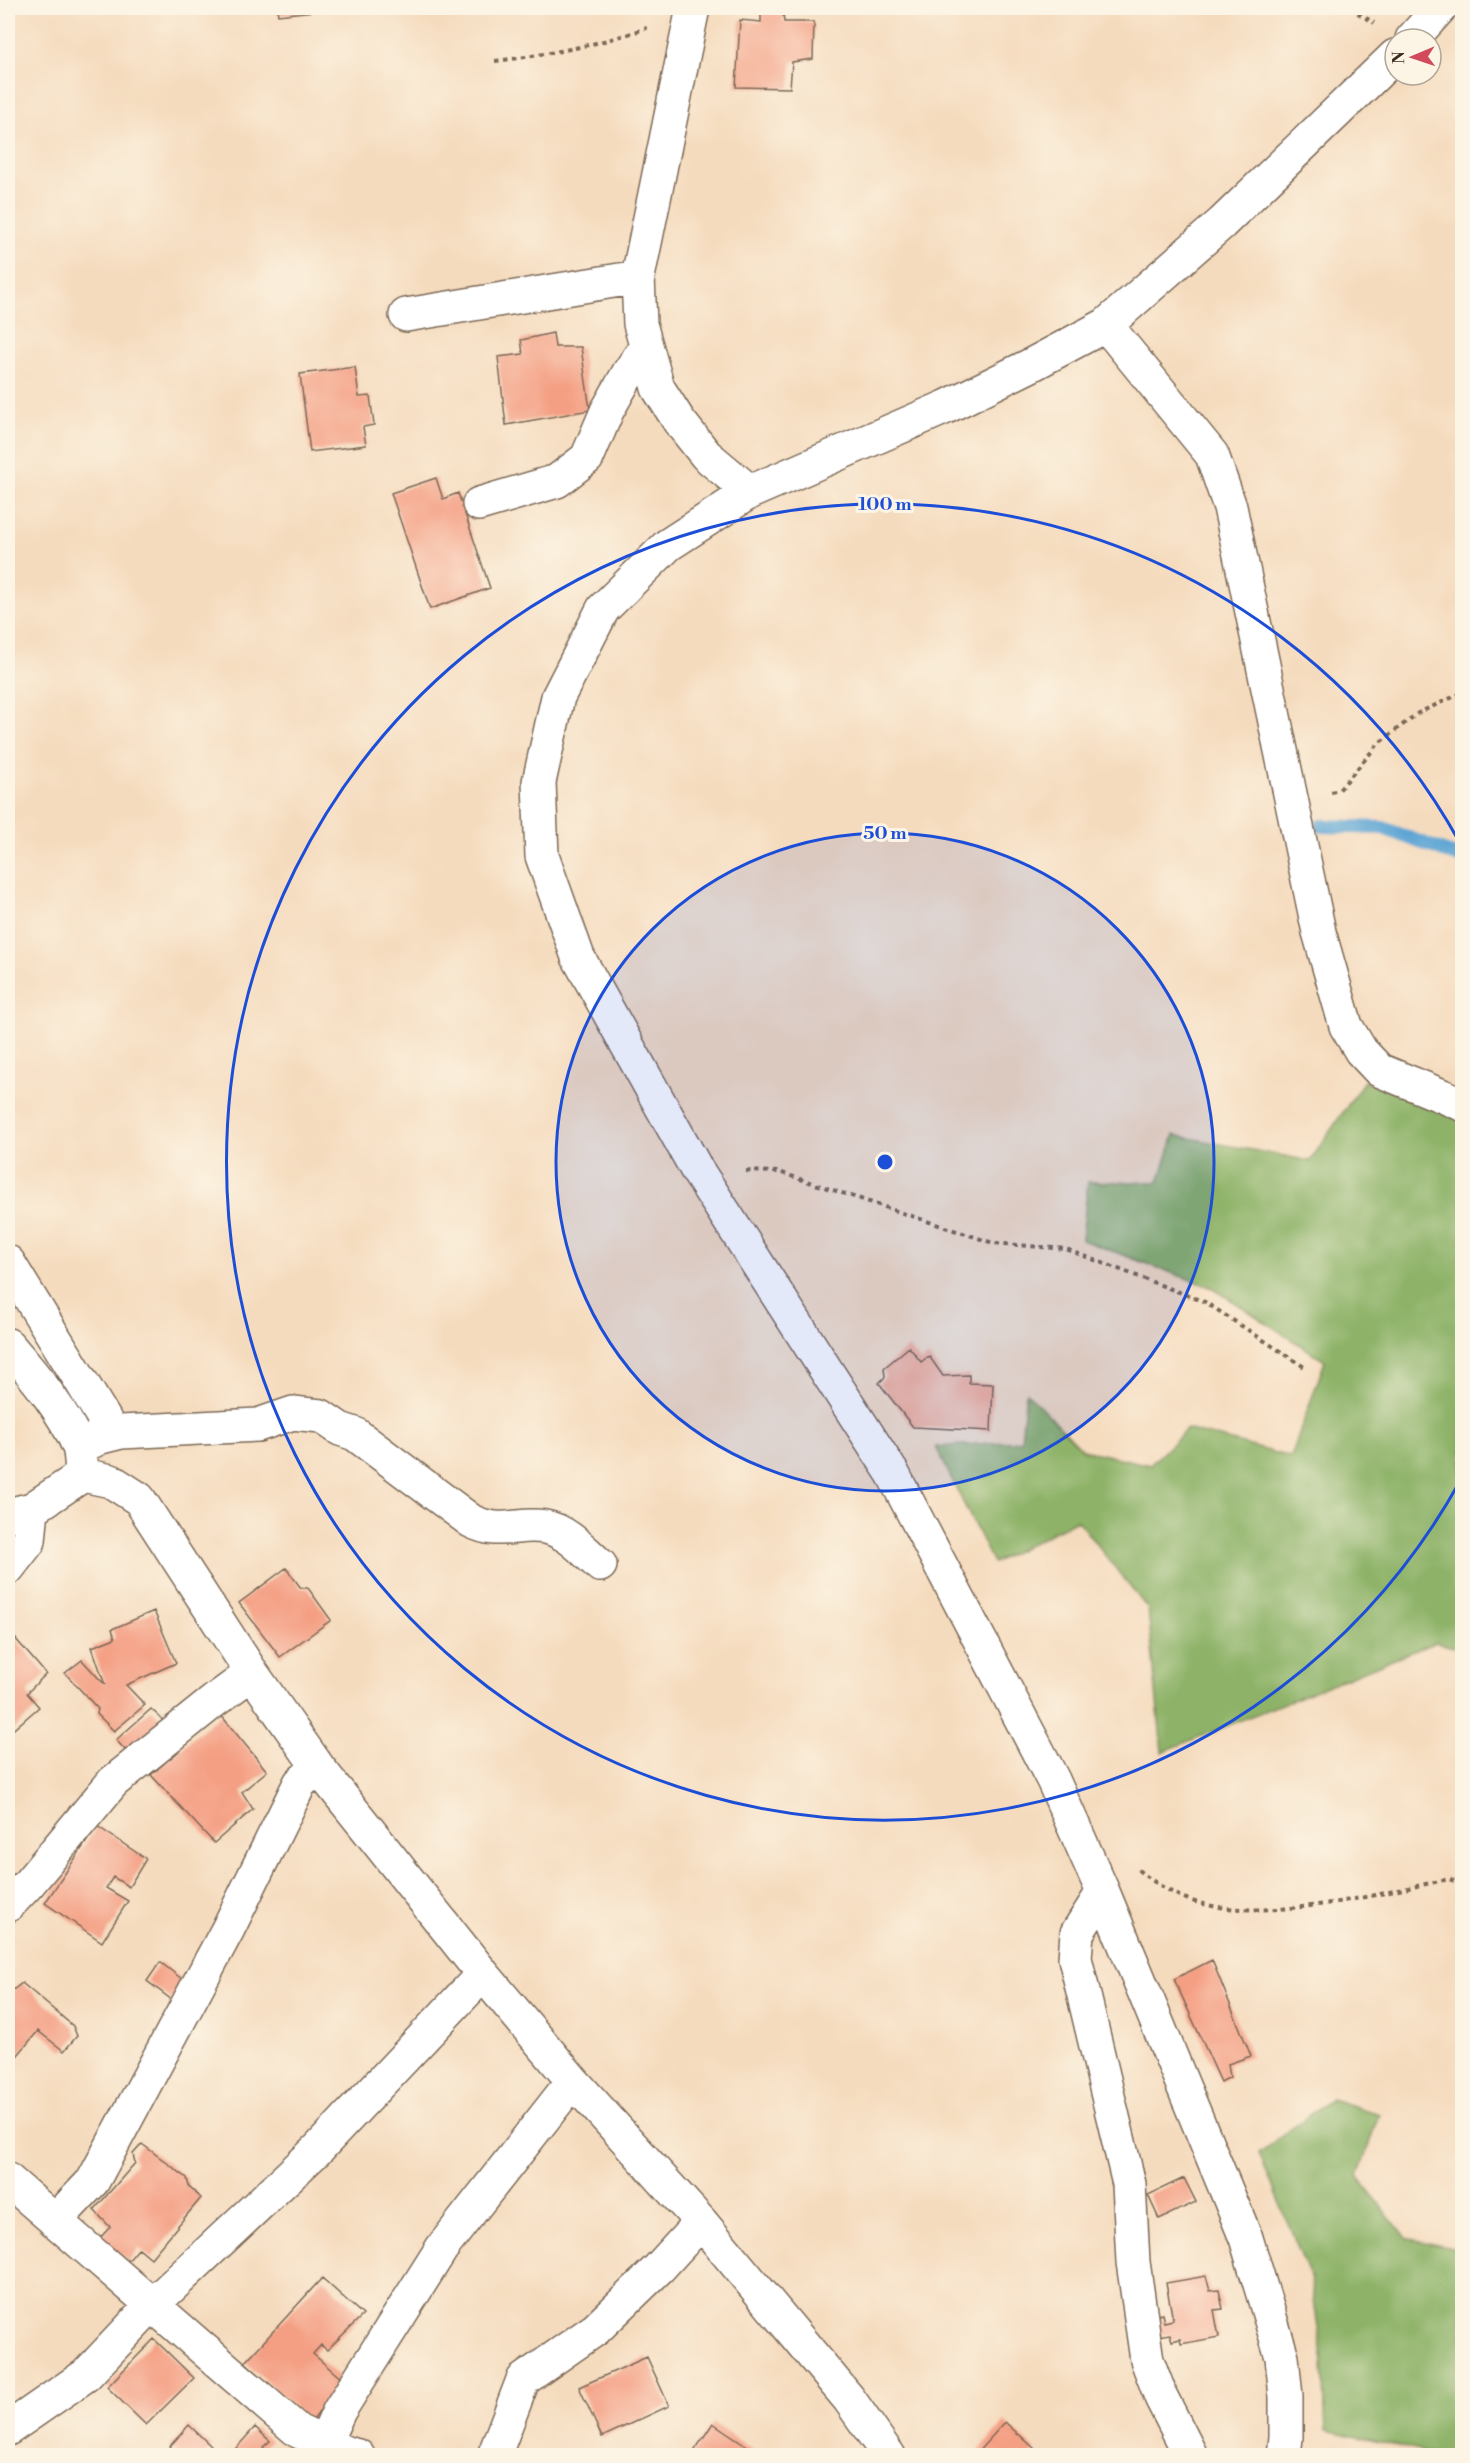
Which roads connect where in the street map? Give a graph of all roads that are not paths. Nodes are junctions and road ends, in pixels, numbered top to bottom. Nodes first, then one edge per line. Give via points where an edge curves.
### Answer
1 (1440, 8) edge
2 (692, 12) edge
3 (1423, 27) edge
4 (1383, 68) edge
5 (638, 277) junction
6 (406, 315) dead end
7 (1106, 325) junction
8 (646, 347) junction
9 (750, 492) junction
10 (479, 504) dead end
11 (1462, 1104) edge
12 (8, 1262) edge
13 (8, 1345) edge
14 (88, 1453) junction
15 (20, 1512) edge
16 (600, 1565) dead end
17 (8, 1568) edge
18 (252, 1673) junction
19 (318, 1767) junction
20 (1100, 1885) junction
21 (8, 1905) edge
22 (483, 1974) junction
23 (573, 2080) junction
24 (8, 2180) edge
25 (55, 2221) junction
26 (701, 2222) junction
27 (152, 2305) junction
28 (8, 2429) edge
29 (343, 2452) edge
30 (494, 2456) edge
31 (889, 2456) edge
32 (1191, 2456) edge
33 (1284, 2456) edge

1 - 3 street
2 - 5 street
4 - 7 street via 1222,223
5 - 6 street
5 - 8 street via 640,324
7 - 9 street via 946,407
7 - 11 street via 1212,455 1230,507 1319,932 1346,1026 1379,1070
8 - 9 street via 658,388 679,421 706,455
8 - 10 street via 608,411 587,458 557,482
9 - 20 street via 668,545 603,609 558,697 539,782 542,856 578,957 698,1170 893,1474 1053,1780
12 - 14 street via 105,1420
13 - 14 street
14 - 15 street
14 - 16 street via 120,1432 258,1425 293,1413 321,1416 355,1434 471,1521 485,1528 545,1527 566,1535
14 - 18 street via 111,1481 139,1499
15 - 17 street via 29,1541
18 - 19 street
18 - 21 street via 113,1782
19 - 22 street
19 - 25 street via 300,1783 228,1929 93,2181
20 - 32 street via 1077,1932 1075,1958 1129,2184 1133,2262 1147,2360
20 - 33 street via 1246,2238 1282,2357
22 - 23 street
22 - 27 street via 318,2149
23 - 26 street
23 - 29 street via 442,2248 339,2411
24 - 25 street
25 - 27 street
26 - 30 street via 596,2329 523,2380
26 - 31 street via 849,2400
27 - 28 street via 86,2375
27 - 29 street via 298,2431

